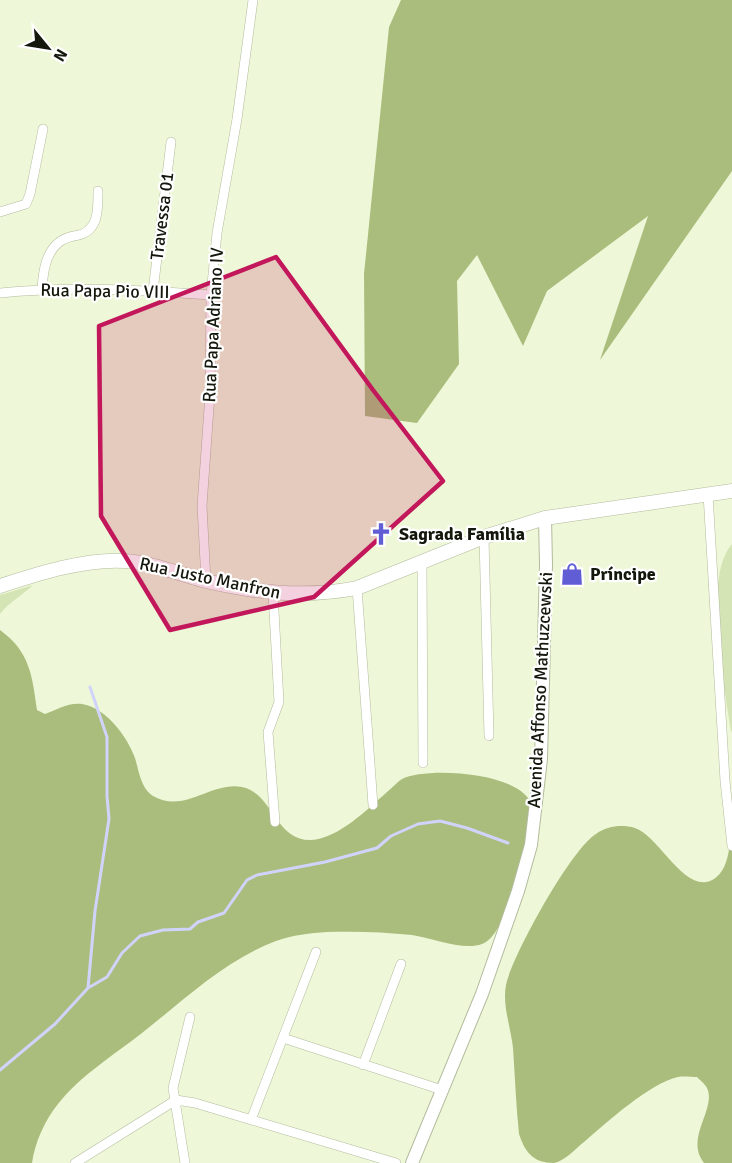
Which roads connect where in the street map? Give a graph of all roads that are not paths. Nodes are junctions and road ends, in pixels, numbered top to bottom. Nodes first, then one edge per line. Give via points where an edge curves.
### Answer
1 (253, 0) edge
2 (43, 129) dead end
3 (171, 142) dead end
4 (98, 191) dead end
5 (0, 212) edge
6 (42, 289) junction
7 (153, 291) junction
8 (0, 293) edge
9 (211, 295) junction
10 (732, 491) edge
11 (708, 494) junction
12 (544, 518) junction
13 (484, 537) junction
14 (422, 562) junction
15 (206, 581) junction
16 (0, 586) edge
17 (357, 588) junction
18 (273, 593) junction
19 (489, 736) dead end
20 (423, 763) dead end
21 (373, 805) dead end
22 (275, 822) dead end
23 (732, 846) edge
24 (316, 952) dead end
25 (402, 964) dead end
26 (190, 1017) dead end
27 (284, 1038) junction
28 (363, 1065) junction
29 (442, 1090) junction
30 (176, 1100) junction
31 (251, 1120) junction
32 (75, 1163) edge
33 (185, 1163) edge
34 (396, 1163) edge
35 (412, 1163) edge

1 - 9 street, Rua Papa Adriano IV
2 - 5 street via 26,204
3 - 7 street, Travessa 01
4 - 6 street via 98,214 93,225 85,233 57,243 48,257
6 - 7 street, Rua Papa Pio VIII
6 - 8 street, Rua Papa Pio VIII
7 - 9 street, Rua Papa Pio VIII
9 - 15 street, Rua Papa Adriano IV via 210,394 202,506
10 - 11 main road, Rua Justo Manfron
11 - 12 main road, Rua Justo Manfron
11 - 23 street
12 - 13 main road, Rua Justo Manfron
12 - 29 street, Avenida Affonso Mathuzcewski via 541,759 531,845 482,994
13 - 14 main road, Rua Justo Manfron
13 - 19 street
14 - 17 main road, Rua Justo Manfron
14 - 20 street
15 - 16 main road, Rua Justo Manfron via 125,561 89,562
15 - 18 main road, Rua Justo Manfron
17 - 18 main road, Rua Justo Manfron via 316,594
17 - 21 street
18 - 22 street via 279,702 268,732
24 - 27 street
25 - 28 street
26 - 30 street via 174,1080
27 - 28 street
27 - 31 street
28 - 29 street
29 - 35 street, Avenida Affonso Mathuzcewski
30 - 31 street
30 - 32 street
30 - 33 street
31 - 34 street

